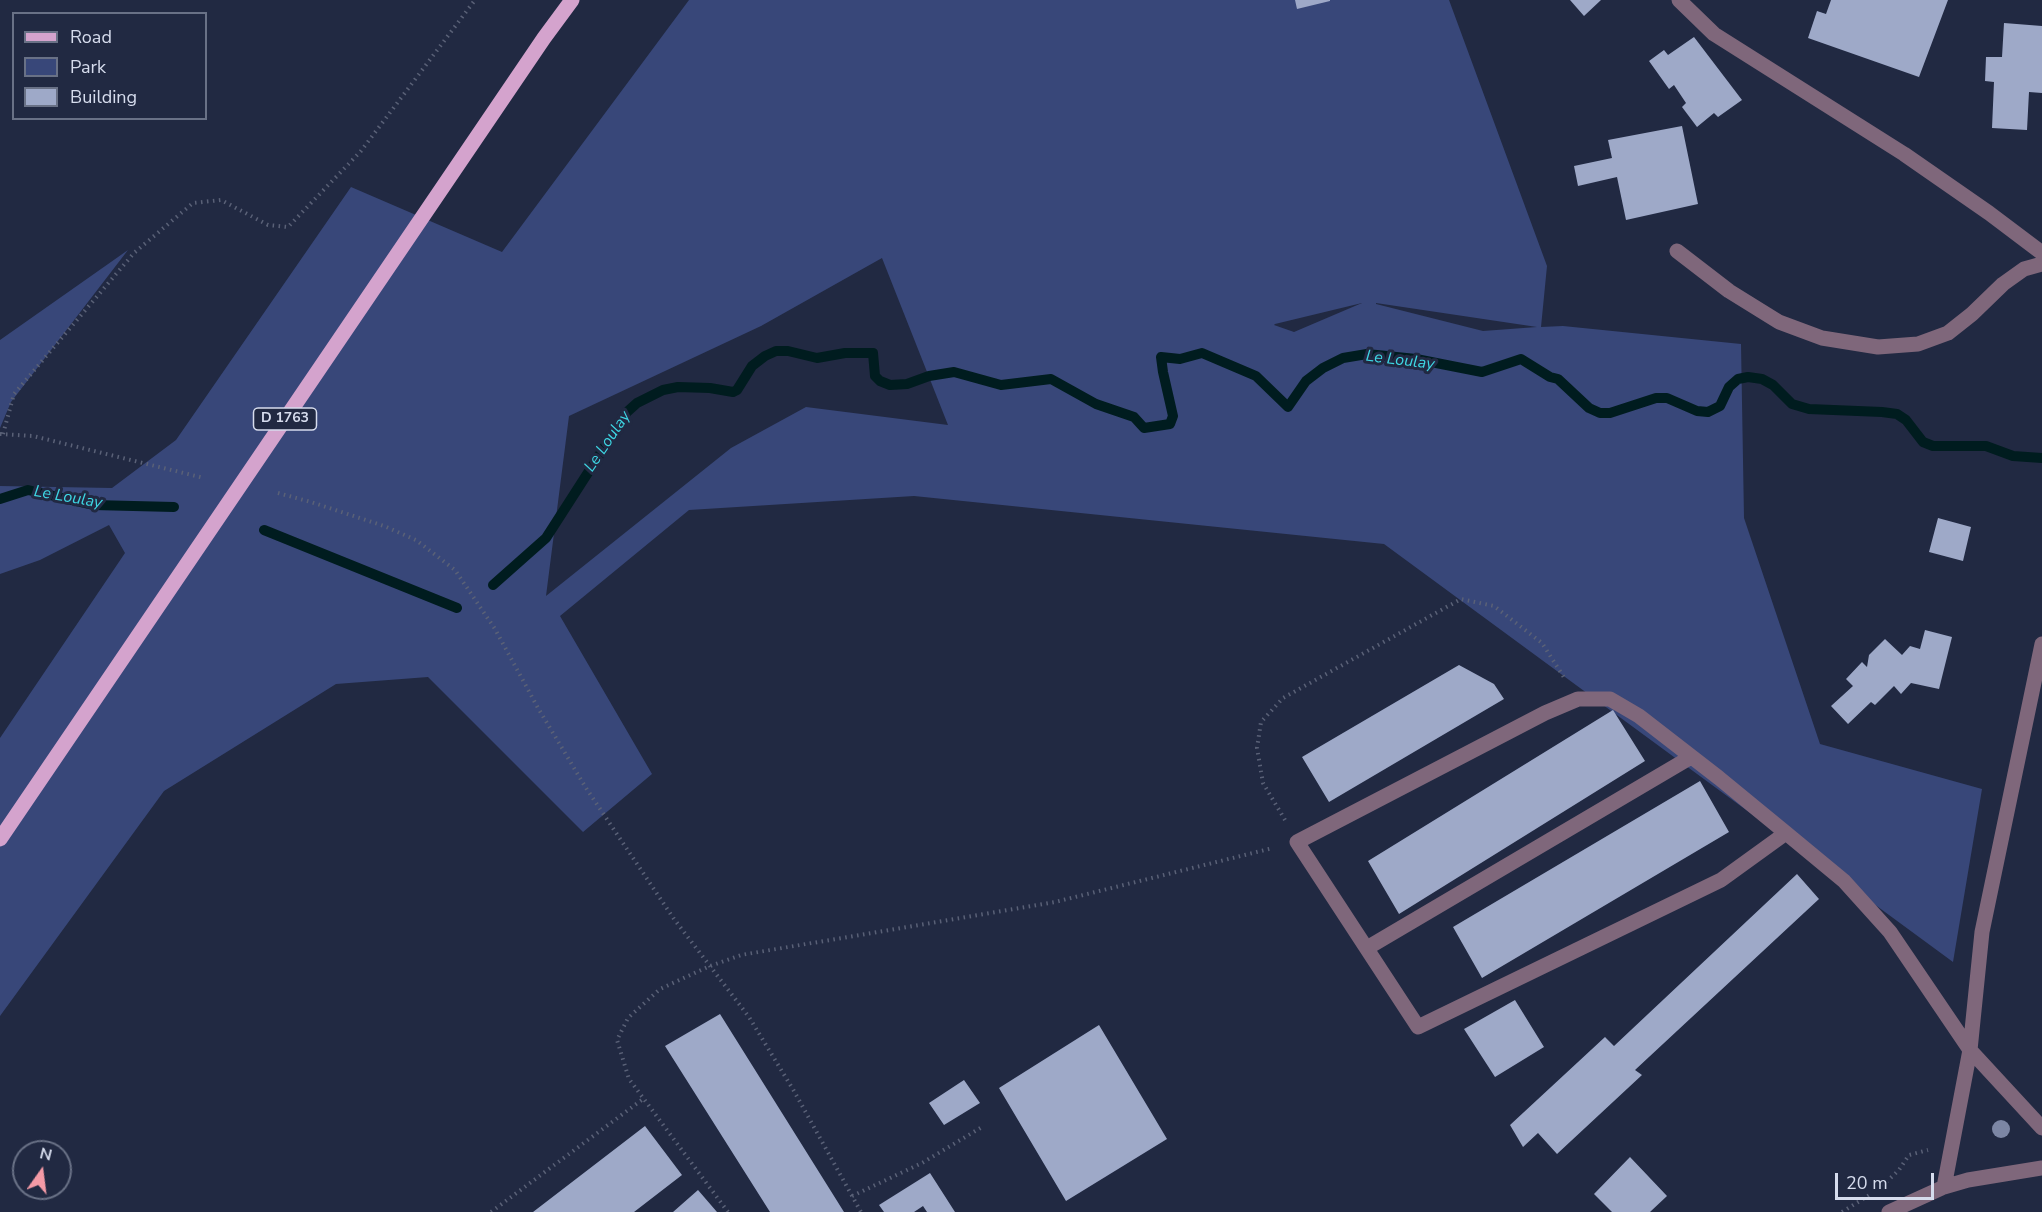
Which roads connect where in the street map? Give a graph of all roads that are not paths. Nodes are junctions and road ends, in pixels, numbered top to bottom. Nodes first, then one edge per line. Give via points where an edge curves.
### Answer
1 (572, 0) edge
2 (1679, 0) edge
3 (1677, 251) dead end
4 (2042, 253) edge
5 (2042, 264) edge
6 (2042, 644) edge
7 (1691, 757) junction
8 (1786, 833) junction
9 (0, 839) edge
10 (1367, 948) junction
11 (1970, 1050) junction
12 (2042, 1128) edge
13 (2042, 1168) edge
14 (1944, 1187) junction
15 (1889, 1212) edge

1 - 9 main road, D 1763
2 - 4 street via 1714,34 1904,154
3 - 5 street via 1729,291 1779,322 1822,338 1878,347 1918,344 1948,333 2002,284 2024,269
6 - 11 street via 1982,932
7 - 8 street
7 - 10 street
7 - 10 street via 1639,716 1610,699 1578,699 1297,842
8 - 10 street via 1721,880 1418,1027
8 - 11 street via 1844,880 1890,932
11 - 12 street
11 - 14 street
13 - 14 street
14 - 15 street

